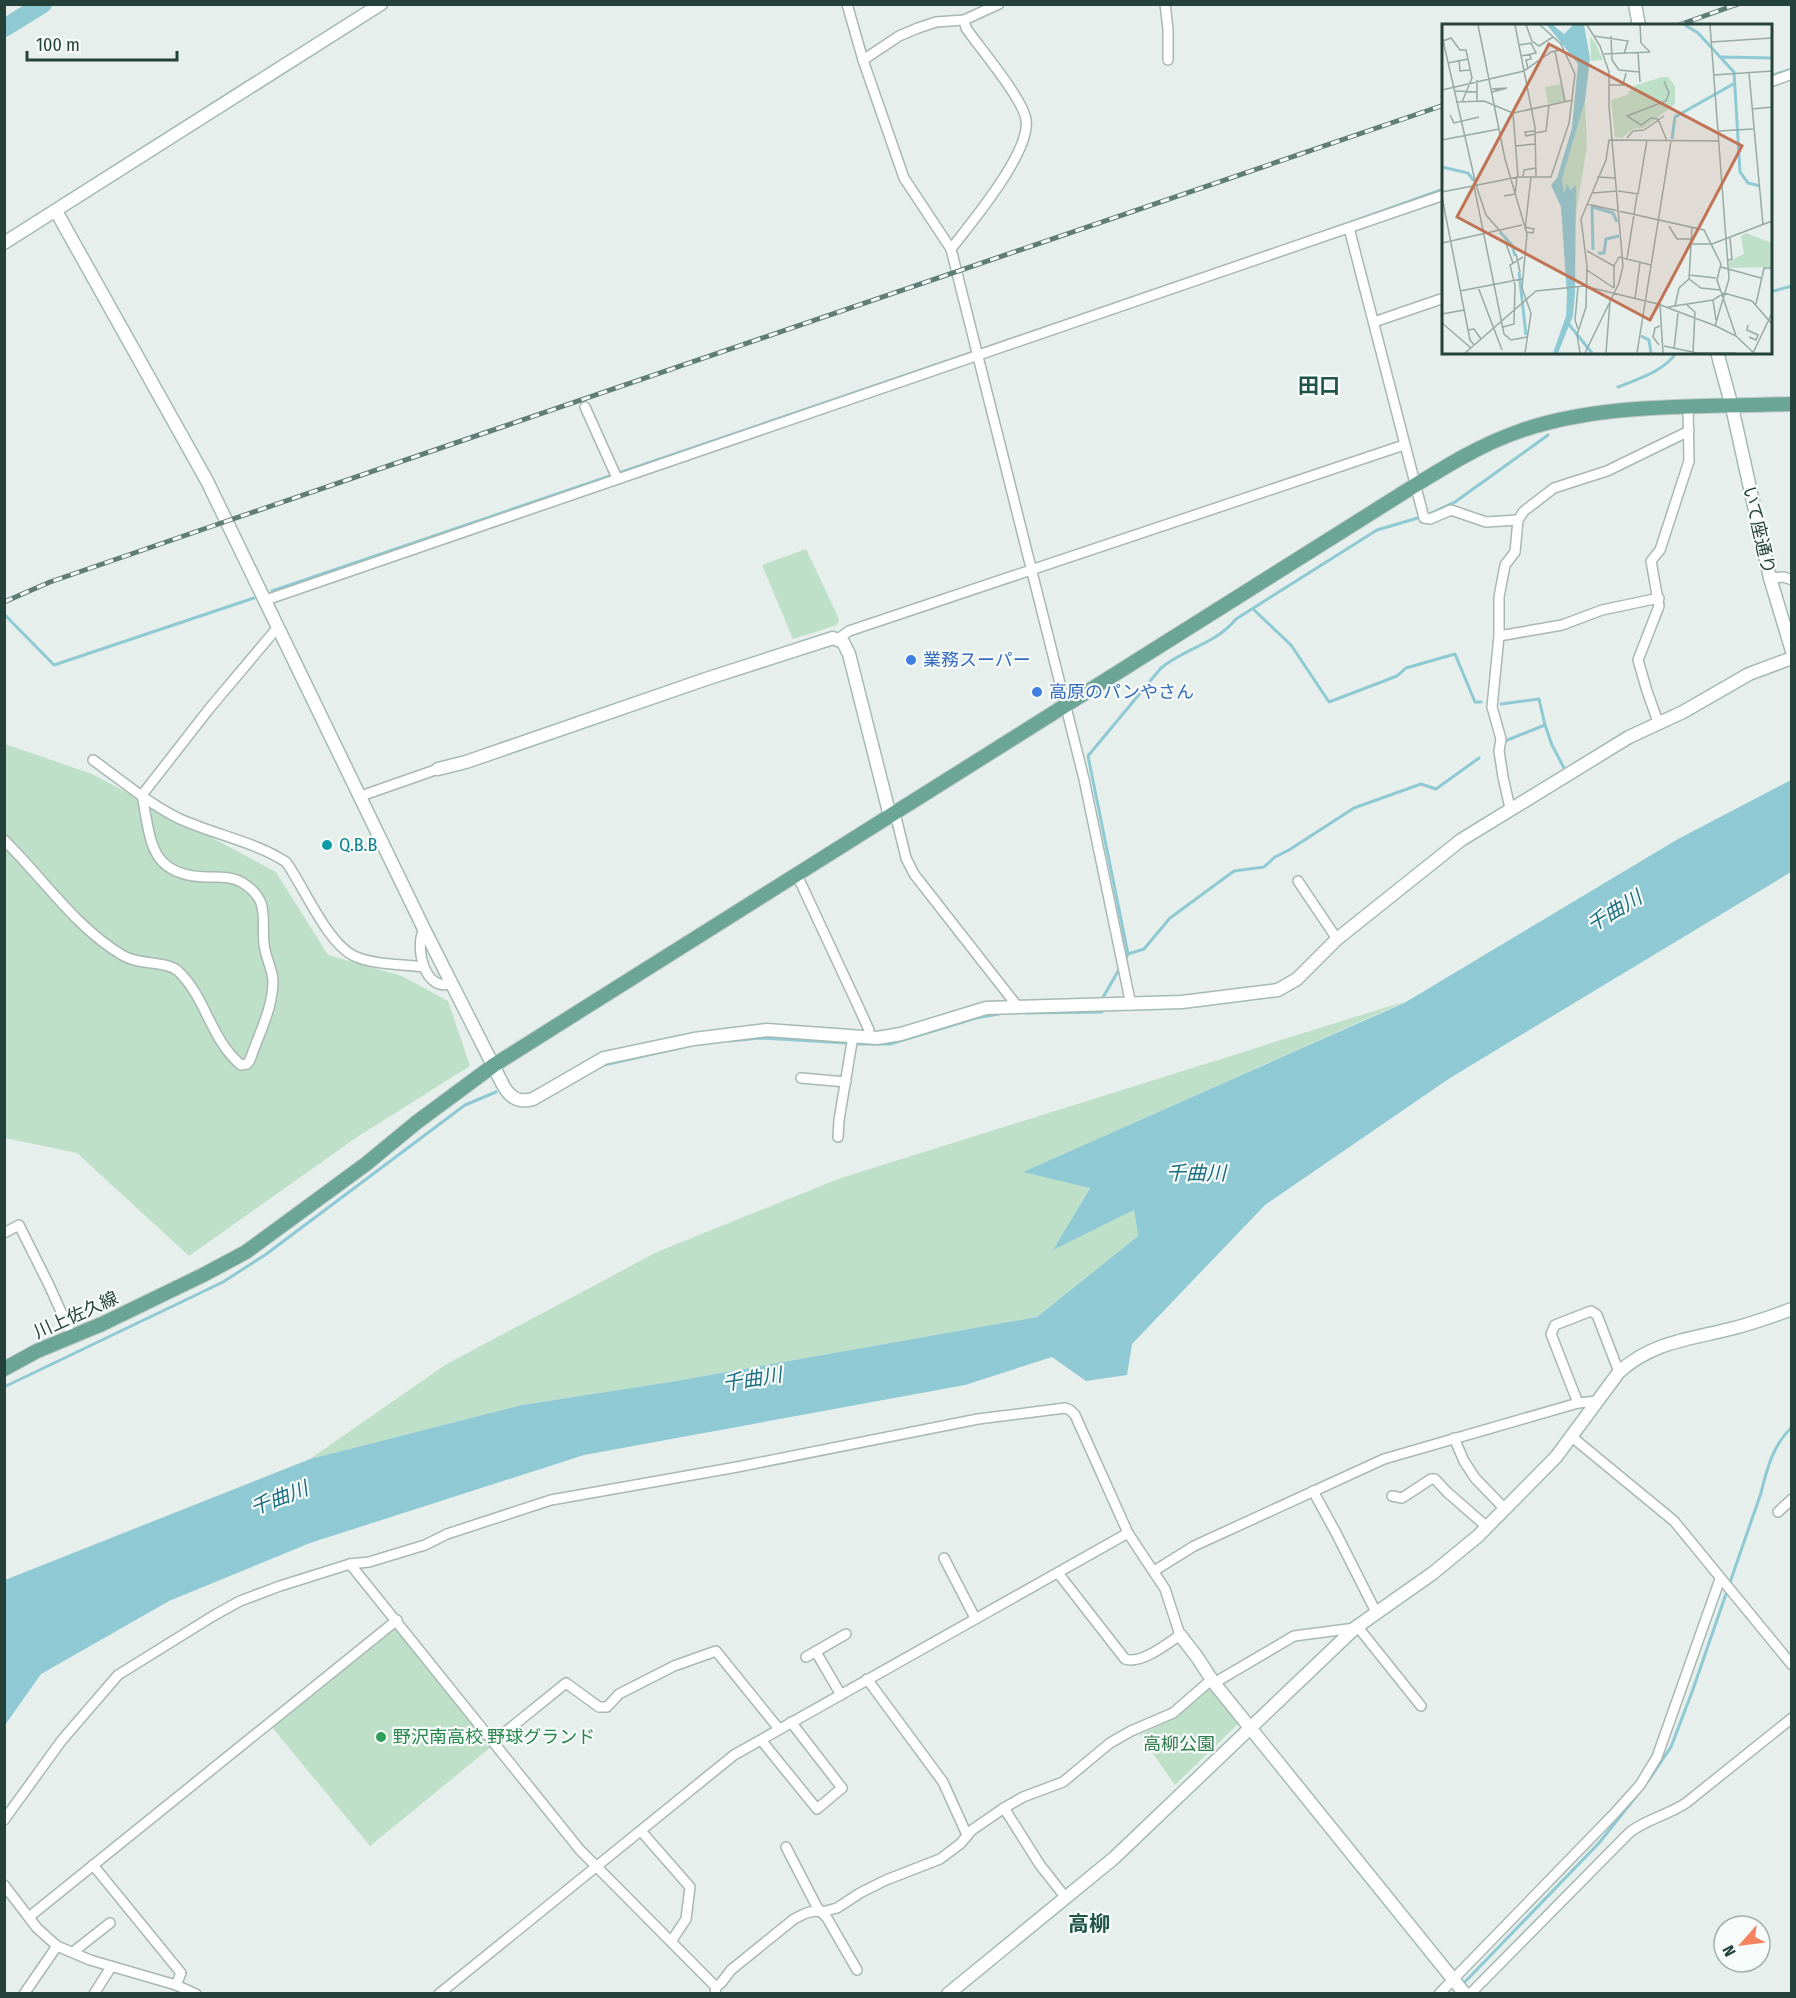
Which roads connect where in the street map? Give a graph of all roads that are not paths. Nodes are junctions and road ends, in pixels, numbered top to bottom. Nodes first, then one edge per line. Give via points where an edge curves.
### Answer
1 (381, 4) edge
2 (847, 4) edge
3 (999, 4) edge
4 (1165, 4) edge
5 (1635, 4) edge
6 (964, 20) junction
7 (1639, 24) edge
8 (864, 60) junction
9 (1168, 60) dead end
10 (1791, 74) edge
11 (1772, 81) edge
12 (1442, 195) edge
13 (56, 211) junction
14 (1349, 228) junction
15 (4, 243) edge
16 (951, 249) junction
17 (1442, 298) edge
18 (1374, 322) junction
19 (1718, 354) edge
20 (978, 356) junction
21 (1791, 405) edge
22 (585, 407) dead end
23 (1732, 407) junction
24 (1688, 408) junction
25 (1689, 431) junction
26 (1404, 445) junction
27 (616, 476) junction
28 (1414, 486) junction
29 (1518, 520) junction
30 (1032, 570) junction
31 (1770, 578) junction
32 (1791, 580) edge
33 (1659, 598) junction
34 (266, 600) junction
35 (278, 627) junction
36 (1499, 636) junction
37 (838, 639) junction
38 (1791, 651) edge
39 (1791, 658) edge
40 (1066, 705) junction
41 (1658, 722) junction
42 (93, 760) dead end
43 (438, 769) joint
44 (142, 795) junction
45 (361, 796) junction
46 (1510, 808) junction
47 (893, 814) junction
48 (4, 840) edge
49 (797, 875) junction
50 (1298, 881) dead end
51 (424, 929) junction
52 (1337, 939) junction
53 (423, 967) junction
54 (452, 983) junction
55 (1131, 1005) junction
56 (1018, 1007) junction
57 (853, 1036) junction
58 (868, 1038) junction
59 (494, 1065) junction
60 (801, 1078) dead end
61 (846, 1082) junction
62 (838, 1137) dead end
63 (4, 1233) edge
64 (1791, 1309) edge
65 (72, 1336) junction
66 (4, 1369) edge
67 (1619, 1372) junction
68 (1598, 1401) junction
69 (1578, 1403) junction
70 (1572, 1437) junction
71 (1454, 1438) junction
72 (1312, 1491) junction
73 (1392, 1496) dead end
74 (1791, 1499) edge
75 (1505, 1509) junction
76 (1778, 1512) dead end
77 (1487, 1527) junction
78 (1128, 1533) junction
79 (944, 1558) dead end
80 (350, 1564) junction
81 (1154, 1571) junction
82 (1058, 1573) junction
83 (1725, 1584) junction
84 (1376, 1612) junction
85 (975, 1618) junction
86 (397, 1620) junction
87 (1354, 1628) junction
88 (846, 1634) dead end
89 (1180, 1635) junction
90 (816, 1652) junction
91 (806, 1657) dead end
92 (1791, 1665) edge
93 (867, 1679) junction
94 (1212, 1682) junction
95 (841, 1695) junction
96 (1421, 1706) dead end
97 (1791, 1718) edge
98 (791, 1722) junction
99 (1250, 1728) junction
100 (779, 1729) junction
101 (761, 1740) junction
102 (494, 1742) junction
103 (1004, 1808) junction
104 (4, 1820) edge
105 (641, 1831) junction
106 (967, 1835) junction
107 (786, 1847) dead end
108 (93, 1865) junction
109 (596, 1866) junction
110 (4, 1885) edge
111 (1066, 1898) junction
112 (822, 1912) junction
113 (29, 1917) junction
114 (110, 1923) dead end
115 (672, 1940) junction
116 (57, 1946) junction
117 (73, 1952) junction
118 (111, 1967) junction
119 (857, 1970) dead end
120 (176, 1985) junction
121 (1462, 1988) edge
122 (715, 1990) edge
123 (24, 1994) edge
124 (94, 1994) edge
125 (196, 1994) edge
126 (439, 1994) edge
127 (948, 1994) edge
128 (1439, 1994) edge

1 - 13 street
2 - 8 street
3 - 6 street
4 - 9 street
5 - 7 street
6 - 8 street via 918,28
6 - 16 street via 1024,112 1027,127 1005,176
8 - 16 street via 904,178
10 - 11 street
12 - 14 street
13 - 15 street
13 - 34 street via 179,429
14 - 18 street
14 - 20 street
16 - 20 street
17 - 18 street
18 - 26 street
19 - 23 street, いて座通り
20 - 27 street
20 - 30 street
21 - 23 main road, 川上佐久線
22 - 27 street
23 - 24 main road, 川上佐久線
23 - 31 street, いて座通り
24 - 25 street
24 - 28 main road, 川上佐久線 via 1627,410 1541,424 1482,447
25 - 29 street via 1607,471 1554,488
25 - 33 street via 1689,461 1660,550 1651,561
26 - 28 street
26 - 30 street
27 - 34 street
28 - 29 street via 1423,517 1430,519 1451,510 1486,522
28 - 40 main road, 川上佐久線
29 - 36 street via 1515,552 1504,565
30 - 37 street via 849,631
30 - 40 street
31 - 32 street
31 - 38 street, いて座通り
33 - 36 street via 1602,610 1562,625
33 - 41 street via 1638,660
34 - 35 street
35 - 44 street
35 - 45 street
36 - 46 street via 1491,707 1501,739 1499,751
37 - 43 street via 827,639
37 - 47 street via 849,654
39 - 41 street via 1749,674
40 - 47 main road, 川上佐久線
40 - 55 street
41 - 46 street
42 - 44 street
43 - 45 street
44 - 48 street via 152,848 158,857 183,875 229,877 242,882 252,890 264,912 264,945 273,978 272,991 269,1011 247,1064 234,1059 217,1037 199,1000 176,970 124,956 91,933
44 - 53 street via 177,817 286,862 330,934 354,956
45 - 51 street
46 - 52 street via 1461,840
47 - 49 main road, 川上佐久線
47 - 56 street via 914,874
49 - 58 street via 869,1030
49 - 59 main road, 川上佐久線
50 - 52 street
51 - 53 street via 420,936
51 - 54 street
52 - 55 street via 1297,979 1278,990
53 - 54 street via 439,984
54 - 59 street
55 - 56 street
56 - 58 street via 986,1008 901,1034
57 - 58 street
57 - 59 street via 767,1030 694,1039 604,1058 524,1102 507,1092
57 - 61 street
59 - 65 main road, 川上佐久線 via 246,1252
60 - 61 street
61 - 62 street
63 - 65 street via 19,1225
64 - 67 street via 1650,1350
65 - 66 main road, 川上佐久線
67 - 68 street
67 - 69 street via 1597,1315 1591,1311 1555,1325 1551,1334
68 - 69 street
68 - 70 street
69 - 71 street
70 - 75 street
70 - 83 street via 1674,1521
71 - 72 street via 1384,1459
71 - 75 street via 1474,1479
72 - 81 street via 1184,1551
72 - 84 street
73 - 77 street via 1402,1498 1435,1479
74 - 76 street
75 - 77 street
77 - 84 street via 1440,1567
78 - 80 street via 1074,1415 1065,1408 978,1419 551,1500 425,1545
78 - 81 street
78 - 82 street
79 - 85 street
80 - 86 street
80 - 104 street via 240,1601 118,1675 62,1740
81 - 89 street via 1165,1589
82 - 85 street
82 - 89 street via 1125,1659 1133,1661 1157,1651
83 - 92 street
83 - 121 street via 1664,1743 1648,1772 1631,1797
84 - 87 street
85 - 93 street
86 - 102 street
86 - 108 street
87 - 94 street via 1294,1635
87 - 96 street
87 - 99 street
88 - 90 street
89 - 94 street
90 - 91 street
90 - 95 street
93 - 95 street
93 - 106 street via 943,1782
94 - 99 street
94 - 103 street via 1173,1713 1110,1743 1063,1782
95 - 98 street
97 - 121 street via 1686,1803 1637,1826
98 - 100 street
98 - 101 street via 842,1788 817,1809
99 - 111 street via 1122,1851
99 - 121 street
100 - 101 street
100 - 102 street via 716,1651 674,1666 619,1694 603,1708 566,1683
101 - 105 street via 734,1755
102 - 109 street
103 - 106 street
103 - 111 street
105 - 109 street
105 - 115 street via 690,1887 686,1919
106 - 112 street via 940,1859
107 - 112 street
108 - 113 street
108 - 120 street via 181,1973
109 - 115 street
109 - 126 street
110 - 113 street
111 - 127 street
112 - 119 street
112 - 122 street via 794,1919 731,1970
113 - 116 street
114 - 117 street
115 - 122 street
116 - 117 street
116 - 123 street
117 - 118 street
118 - 120 street
118 - 124 street
120 - 125 street
121 - 128 street

